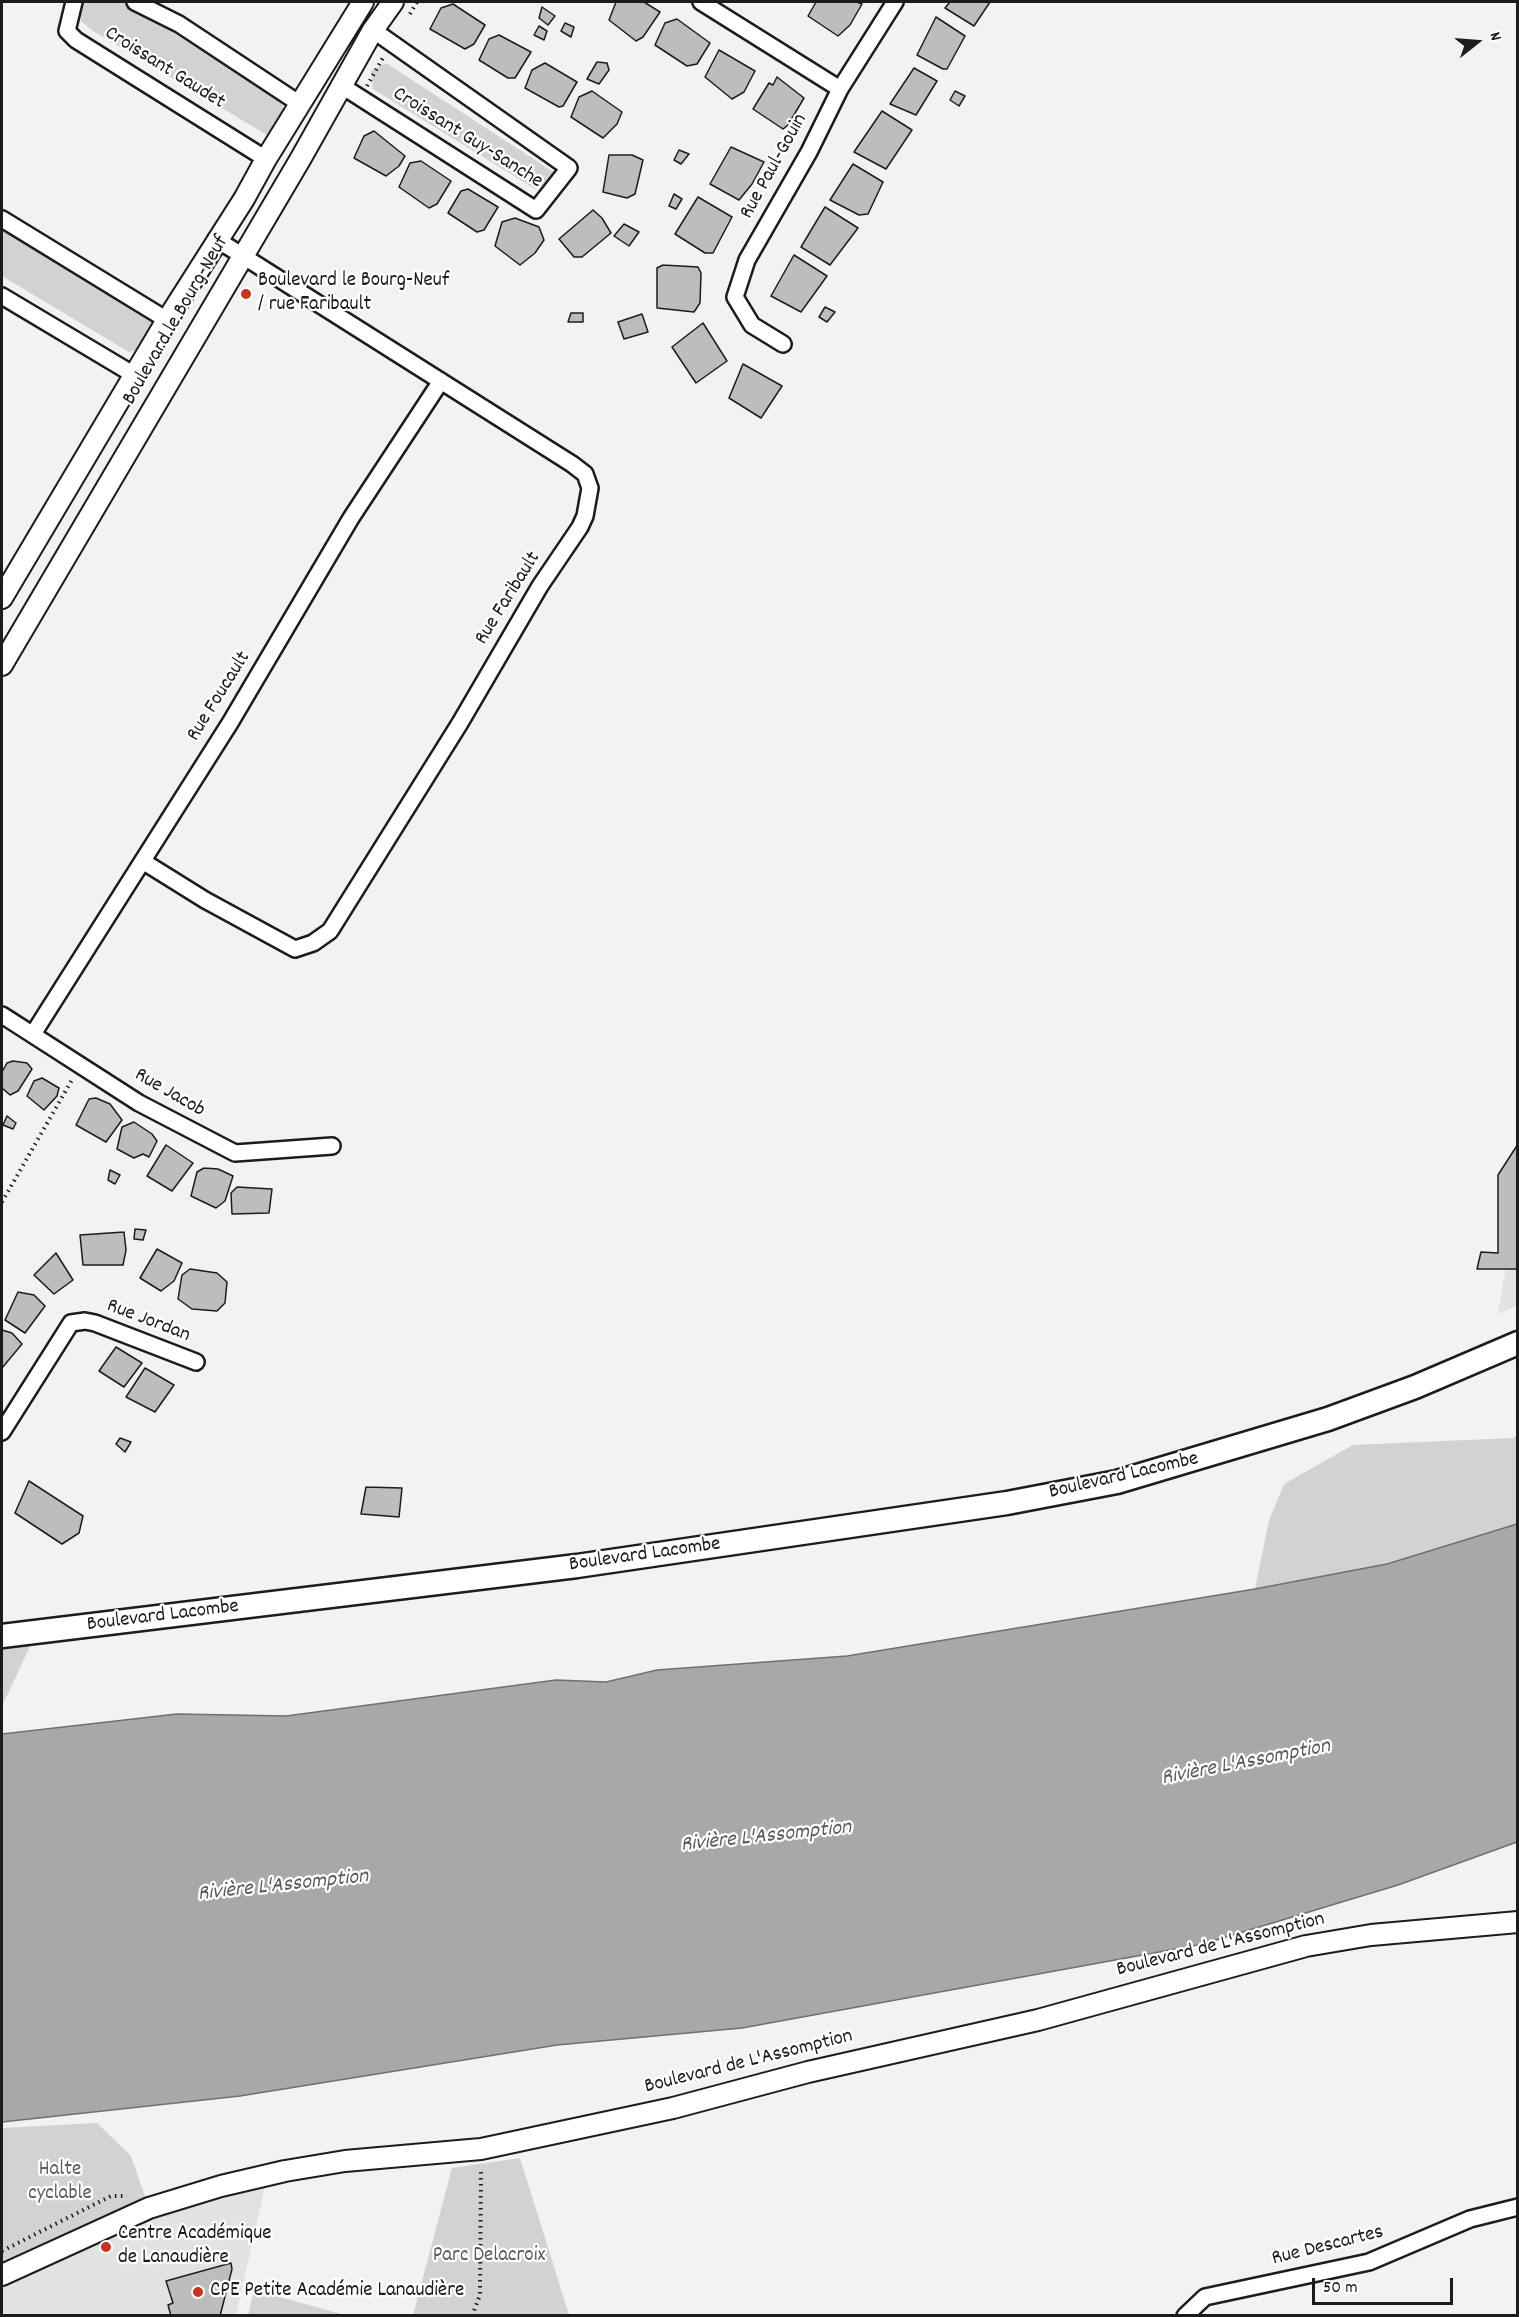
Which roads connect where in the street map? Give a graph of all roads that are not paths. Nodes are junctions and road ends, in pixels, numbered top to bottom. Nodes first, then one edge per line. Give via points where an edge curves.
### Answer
1 (74, 2) edge
2 (135, 2) edge
3 (363, 2) edge
4 (393, 2) edge
5 (701, 2) edge
6 (895, 2) edge
7 (373, 30) junction
8 (342, 86) junction
9 (840, 89) junction
10 (300, 104) junction
11 (266, 159) junction
12 (2, 219) edge
13 (216, 239) junction
14 (244, 256) junction
15 (2, 296) edge
16 (167, 320) junction
17 (783, 344) dead end
18 (136, 376) junction
19 (441, 381) junction
20 (2, 598) edge
21 (2, 665) edge
22 (144, 862) junction
23 (2, 1015) edge
24 (33, 1034) junction
25 (332, 1146) dead end
26 (1518, 1343) edge
27 (196, 1362) dead end
28 (2, 1432) edge
29 (2, 1636) edge
30 (1518, 1922) edge
31 (1518, 2207) edge
32 (2, 2275) edge
33 (1185, 2316) edge

1 - 11 street, Croissant Gaudet via 67,31 76,40
2 - 10 street, Croissant Gaudet via 179,24
3 - 10 street, Boulevard le Bourg-Neuf
4 - 7 street, Boulevard le Bourg-Neuf
5 - 9 street
6 - 9 street, Rue Paul-Gouin
7 - 8 street, Boulevard le Bourg-Neuf
7 - 8 street, Croissant Guy-Sanche via 569,168 536,210
8 - 14 street, Boulevard le Bourg-Neuf
9 - 17 street, Rue Paul-Gouin via 747,260 735,297 752,325
10 - 11 street, Boulevard le Bourg-Neuf
11 - 13 street, Boulevard le Bourg-Neuf
12 - 16 street
13 - 14 street, Rue Faribault
13 - 16 street, Boulevard le Bourg-Neuf
14 - 19 street, Rue Faribault
14 - 21 street, Boulevard le Bourg-Neuf
15 - 18 street
16 - 18 street, Boulevard le Bourg-Neuf
18 - 20 street, Boulevard le Bourg-Neuf
19 - 22 street, Rue Foucault via 351,518
19 - 22 street, Rue Faribault via 585,474 590,488 588,500 580,527 540,586 342,914 330,931 295,949
22 - 24 street, Rue Foucault
23 - 24 street, Rue Jacob
24 - 25 street, Rue Jacob via 139,1103 235,1154
26 - 29 main road, Boulevard Lacombe via 1415,1387 1281,1435 1117,1482 1007,1503 577,1566
27 - 28 street, Rue Jordan via 95,1323 70,1323
30 - 32 street, Boulevard de L'Assomption via 1371,1935 1306,1946 1038,2020 808,2072 674,2108 482,2149 345,2161 285,2171 149,2208
31 - 33 street, Rue Descartes via 1470,2219 1369,2262 1205,2297

